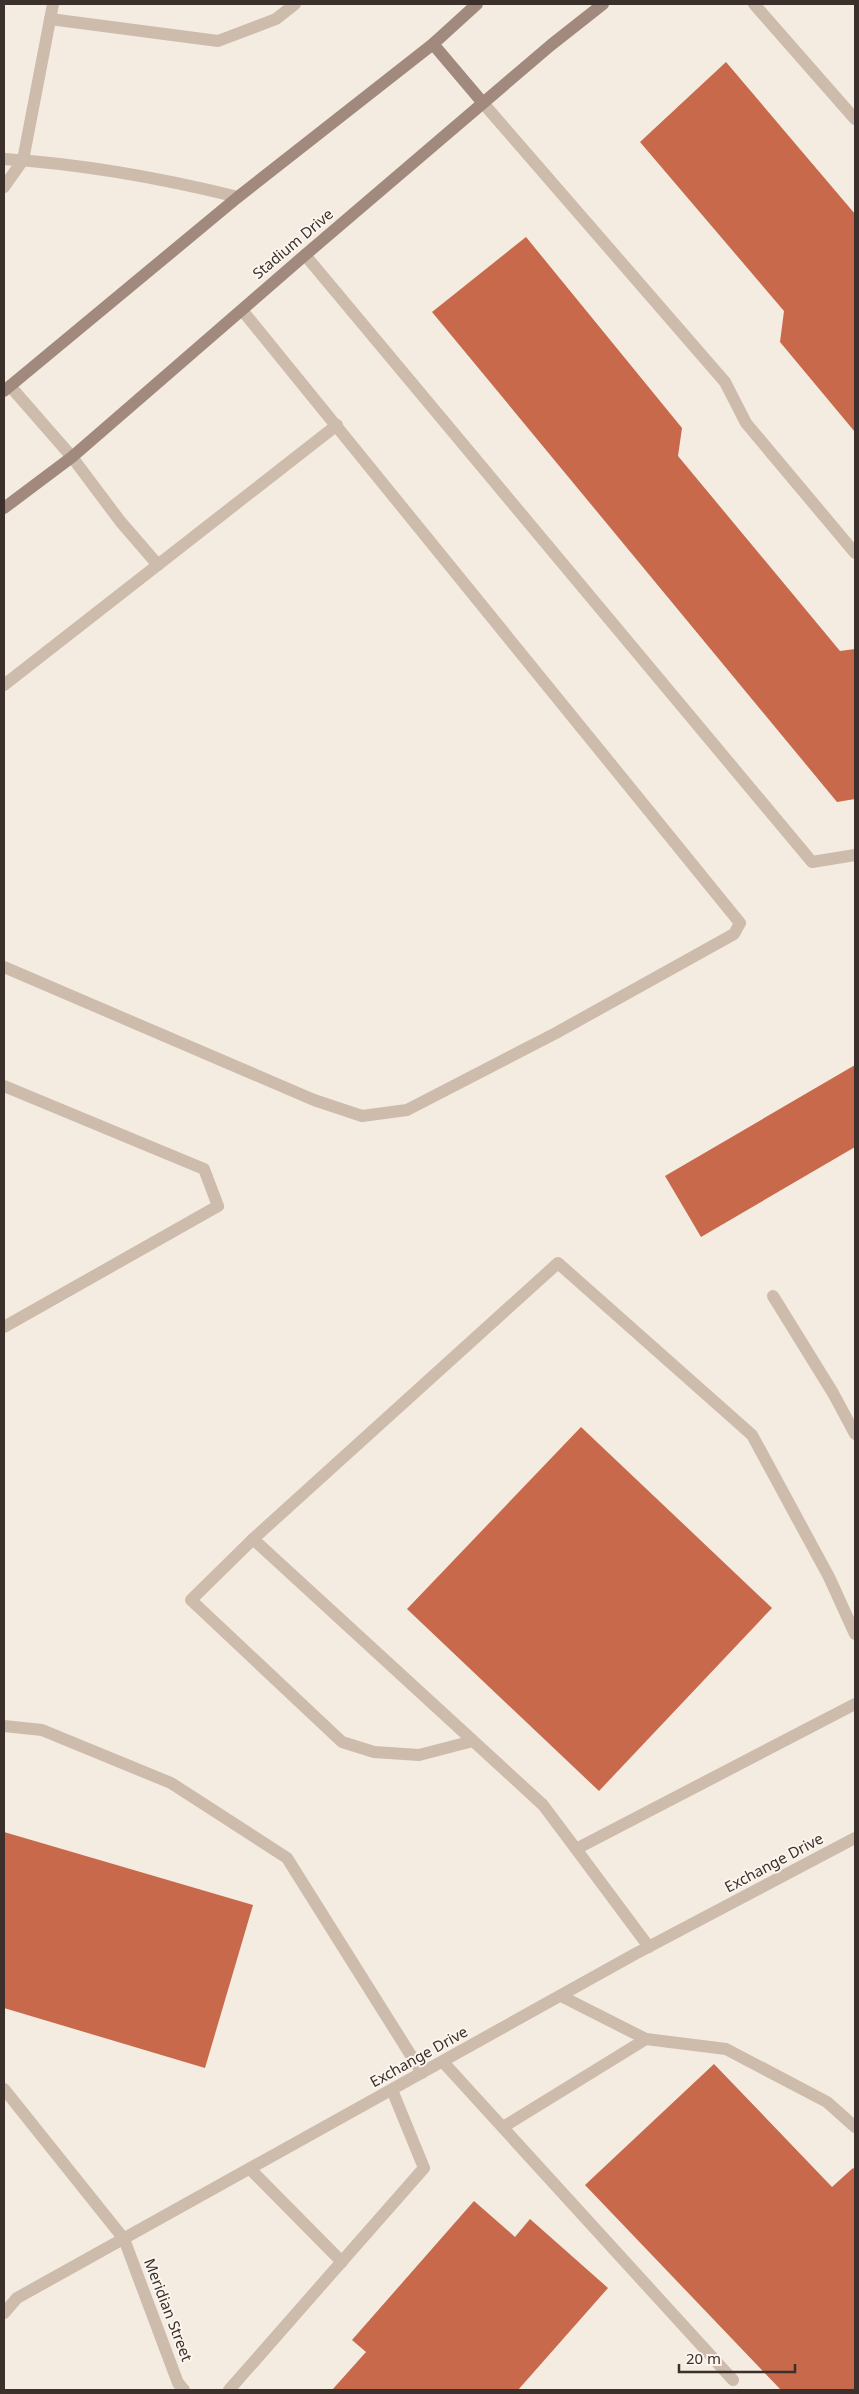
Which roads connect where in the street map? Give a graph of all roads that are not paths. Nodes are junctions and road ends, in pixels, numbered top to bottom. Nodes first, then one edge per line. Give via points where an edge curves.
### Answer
1 (53, 4) edge
2 (295, 4) edge
3 (477, 4) edge
4 (603, 4) edge
5 (754, 4) edge
6 (50, 19) junction
7 (433, 44) junction
8 (483, 103) junction
9 (855, 119) edge
10 (4, 159) edge
11 (23, 160) junction
12 (4, 187) edge
13 (238, 197) junction
14 (305, 255) junction
15 (242, 310) junction
16 (7, 389) edge
17 (337, 425) junction
18 (72, 458) junction
19 (4, 508) edge
20 (855, 553) edge
21 (158, 565) junction
22 (4, 685) edge
23 (855, 855) edge
24 (4, 967) edge
25 (4, 1086) edge
26 (773, 1296) dead end
27 (4, 1327) edge
28 (855, 1434) edge
29 (253, 1539) junction
30 (855, 1634) edge
31 (855, 1704) edge
32 (4, 1726) edge
33 (473, 1741) junction
34 (855, 1838) edge
35 (576, 1850) junction
36 (649, 1947) junction
37 (561, 1996) junction
38 (646, 2038) junction
39 (443, 2062) junction
40 (422, 2073) junction
41 (4, 2089) edge
42 (392, 2090) junction
43 (855, 2126) edge
44 (503, 2127) junction
45 (250, 2169) junction
46 (124, 2239) junction
47 (342, 2262) junction
48 (4, 2313) edge
49 (733, 2380) dead end
50 (184, 2390) edge
51 (229, 2390) edge

1 - 6 street
2 - 6 street via 276,20 218,41
3 - 7 main road
4 - 8 main road, Stadium Drive
5 - 9 street
6 - 11 street
7 - 8 main road
7 - 13 main road
8 - 14 main road, Stadium Drive
8 - 20 street via 725,382 746,423
10 - 11 street
11 - 12 street
11 - 13 street via 114,170
13 - 16 main road
14 - 15 main road, Stadium Drive
14 - 23 street via 812,862
15 - 17 street
15 - 18 main road, Stadium Drive
16 - 18 street
17 - 21 street
17 - 24 street via 740,923 734,934 556,1033 407,1110 362,1116 314,1100
18 - 19 main road, Stadium Drive
18 - 21 street
21 - 22 street
25 - 27 street via 204,1169 218,1206
26 - 28 street
29 - 30 street via 558,1263 752,1435 829,1577
29 - 33 street
29 - 33 street via 191,1600 342,1742 374,1752 419,1755
31 - 35 street
32 - 40 street via 42,1730 171,1783 287,1858
33 - 35 street via 543,1805
34 - 36 street, Exchange Drive
35 - 36 street
36 - 37 street, Exchange Drive
37 - 38 street
37 - 39 street, Exchange Drive
38 - 43 street via 726,2048 827,2102
38 - 44 street
39 - 40 street, Exchange Drive
39 - 44 street
40 - 42 street, Exchange Drive
41 - 46 street, Meridian Street
42 - 45 street, Exchange Drive
42 - 47 street via 424,2168
44 - 49 street
45 - 46 street, Exchange Drive
45 - 47 street
46 - 48 street, Exchange Drive via 18,2298
46 - 50 street, Meridian Street via 178,2383
47 - 51 street

